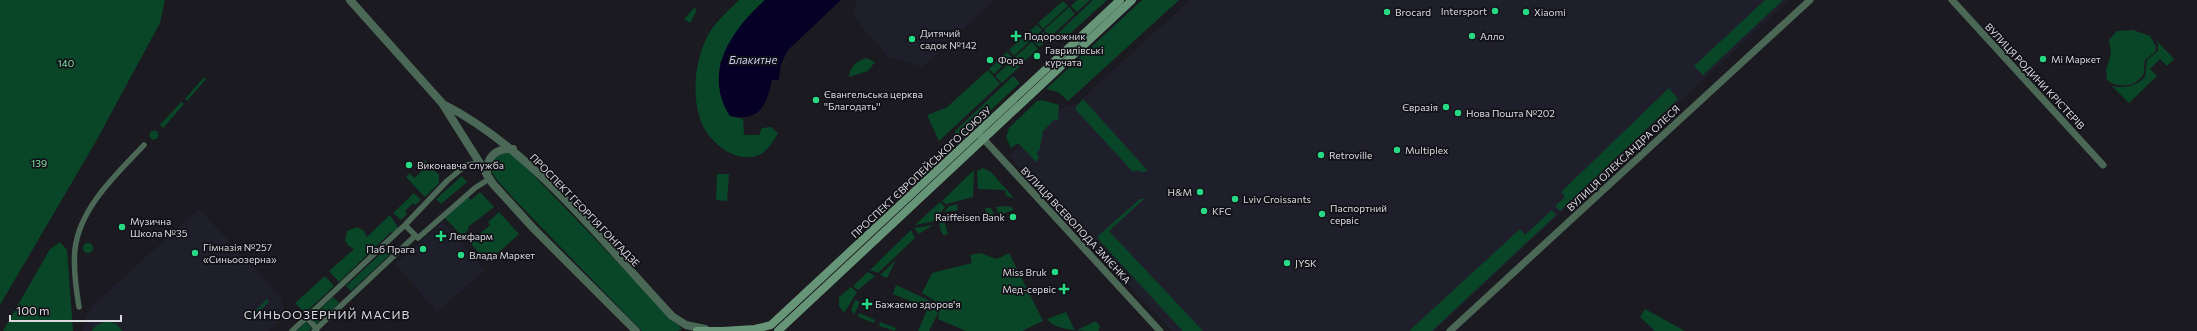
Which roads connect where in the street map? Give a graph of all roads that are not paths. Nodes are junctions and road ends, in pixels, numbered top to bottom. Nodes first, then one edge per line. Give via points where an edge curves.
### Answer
1 (350, 0) edge
2 (1120, 0) edge
3 (1132, 0) edge
4 (1810, 0) edge
5 (1952, 0) edge
6 (442, 103) junction
7 (980, 136) junction
8 (144, 145) dead end
9 (513, 149) junction
10 (479, 163) junction
11 (2104, 165) dead end
12 (488, 177) junction
13 (404, 225) junction
14 (415, 236) junction
15 (79, 307) dead end
16 (306, 318) junction
17 (316, 330) edge
18 (710, 330) junction
19 (292, 331) edge
20 (636, 331) edge
21 (697, 331) edge
22 (722, 331) edge
23 (778, 331) edge
24 (1160, 331) edge
25 (1450, 331) edge

1 - 6 street, ПРОСПЕКТ ГЕОРГІЯ ГОНГАДЗЕ
2 - 7 main road, ПРОСПЕКТ ЄВРОПЕЙСЬКОГО СОЮЗУ
3 - 7 main road, ПРОСПЕКТ ЄВРОПЕЙСЬКОГО СОЮЗУ
4 - 25 street, ВУЛИЦЯ ОЛЕКСАНДРА ОЛЕСЯ
5 - 11 street, ВУЛИЦЯ РОДИНИ КРІСТЕРІВ
6 - 9 street, ПРОСПЕКТ ГЕОРГІЯ ГОНГАДЗЕ via 460,112
6 - 10 street, ПРОСПЕКТ ГЕОРГІЯ ГОНГАДЗЕ
7 - 22 main road, ПРОСПЕКТ ЄВРОПЕЙСЬКОГО СОЮЗУ via 771,325 755,329
7 - 23 main road, ПРОСПЕКТ ЄВРОПЕЙСЬКОГО СОЮЗУ
7 - 24 street, ВУЛИЦЯ ВСЕВОЛОДА ЗМІЄНКА
8 - 15 street via 106,186 82,228 75,249
9 - 12 street via 504,148 493,153 486,166
9 - 18 street, ПРОСПЕКТ ГЕОРГІЯ ГОНГАДЗЕ via 672,316 686,325
10 - 12 street, ПРОСПЕКТ ГЕОРГІЯ ГОНГАДЗЕ
10 - 13 street via 466,165
12 - 14 street via 418,238
12 - 20 street, ПРОСПЕКТ ГЕОРГІЯ ГОНГАДЗЕ via 534,229
13 - 14 street
13 - 16 street
14 - 17 street
16 - 17 street
16 - 19 street
18 - 21 main road, ПРОСПЕКТ ЄВРОПЕЙСЬКОГО СОЮЗУ
18 - 22 main road, ПРОСПЕКТ ЄВРОПЕЙСЬКОГО СОЮЗУ

